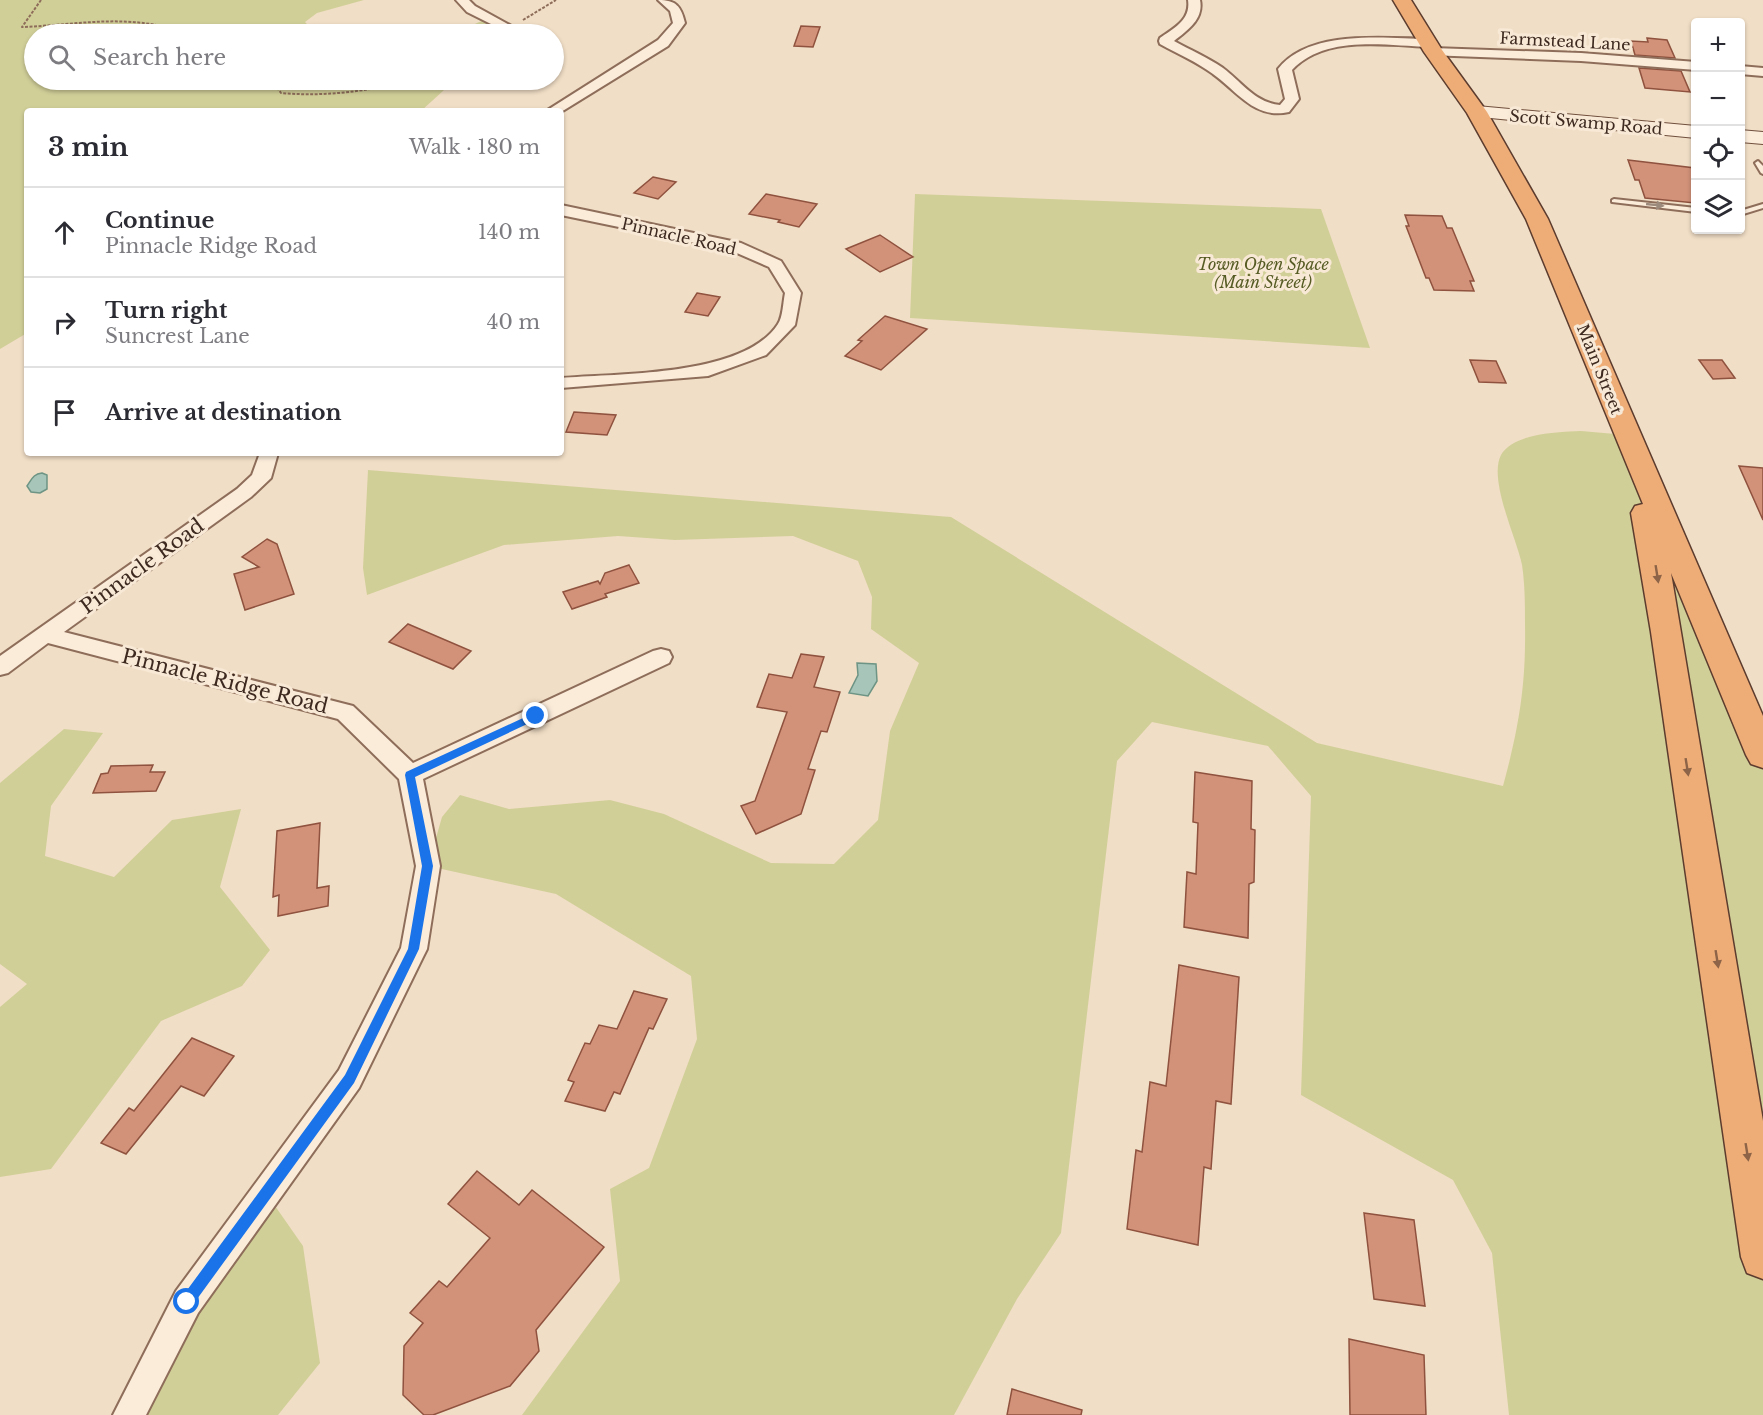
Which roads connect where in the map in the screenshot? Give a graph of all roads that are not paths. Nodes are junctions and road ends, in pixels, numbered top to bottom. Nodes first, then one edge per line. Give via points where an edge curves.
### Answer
1 (462, 0) edge
2 (664, 0) edge
3 (1194, 0) edge
4 (1402, 0) edge
5 (501, 24) edge
6 (1430, 47) junction
7 (1691, 66) edge
8 (1745, 70) edge
9 (1763, 72) edge
10 (558, 108) edge
11 (1477, 112) junction
12 (1691, 132) edge
13 (1745, 136) edge
14 (1763, 138) edge
15 (1758, 163) dead end
16 (1763, 172) edge
17 (1614, 201) dead end
18 (1763, 206) edge
19 (1691, 210) edge
20 (564, 211) edge
21 (1745, 211) edge
22 (564, 383) edge
23 (1627, 435) junction
24 (268, 456) edge
25 (46, 635) junction
26 (662, 657) dead end
27 (0, 667) edge
28 (1763, 755) edge
29 (410, 775) junction
30 (1763, 1257) edge
31 (129, 1415) edge

1 - 5 street
2 - 10 street via 676,10 679,23 663,43
3 - 6 street, Farmstead Lane via 1192,19 1165,41 1219,72 1264,108 1284,109 1292,99 1286,69 1298,56 1329,45 1369,42
4 - 6 highway, Main Street
6 - 7 street, Farmstead Lane
6 - 11 highway, Main Street
8 - 9 street
11 - 12 main road, Scott Swamp Road
11 - 23 highway, Main Street via 1537,219
13 - 14 main road
15 - 16 lane
17 -> 19 lane
18 - 21 lane
20 - 22 street, Pinnacle Road via 735,246 775,264 793,293 787,326 760,351 708,371
23 - 28 highway, Main Street
23 -> 30 highway via 1663,610
24 - 25 street, Pinnacle Road via 261,478 244,493
25 - 27 street, Pinnacle Road
25 - 29 street, Pinnacle Ridge Road via 345,712
26 - 29 street
29 - 31 street via 428,866 414,949 350,1079 187,1302

